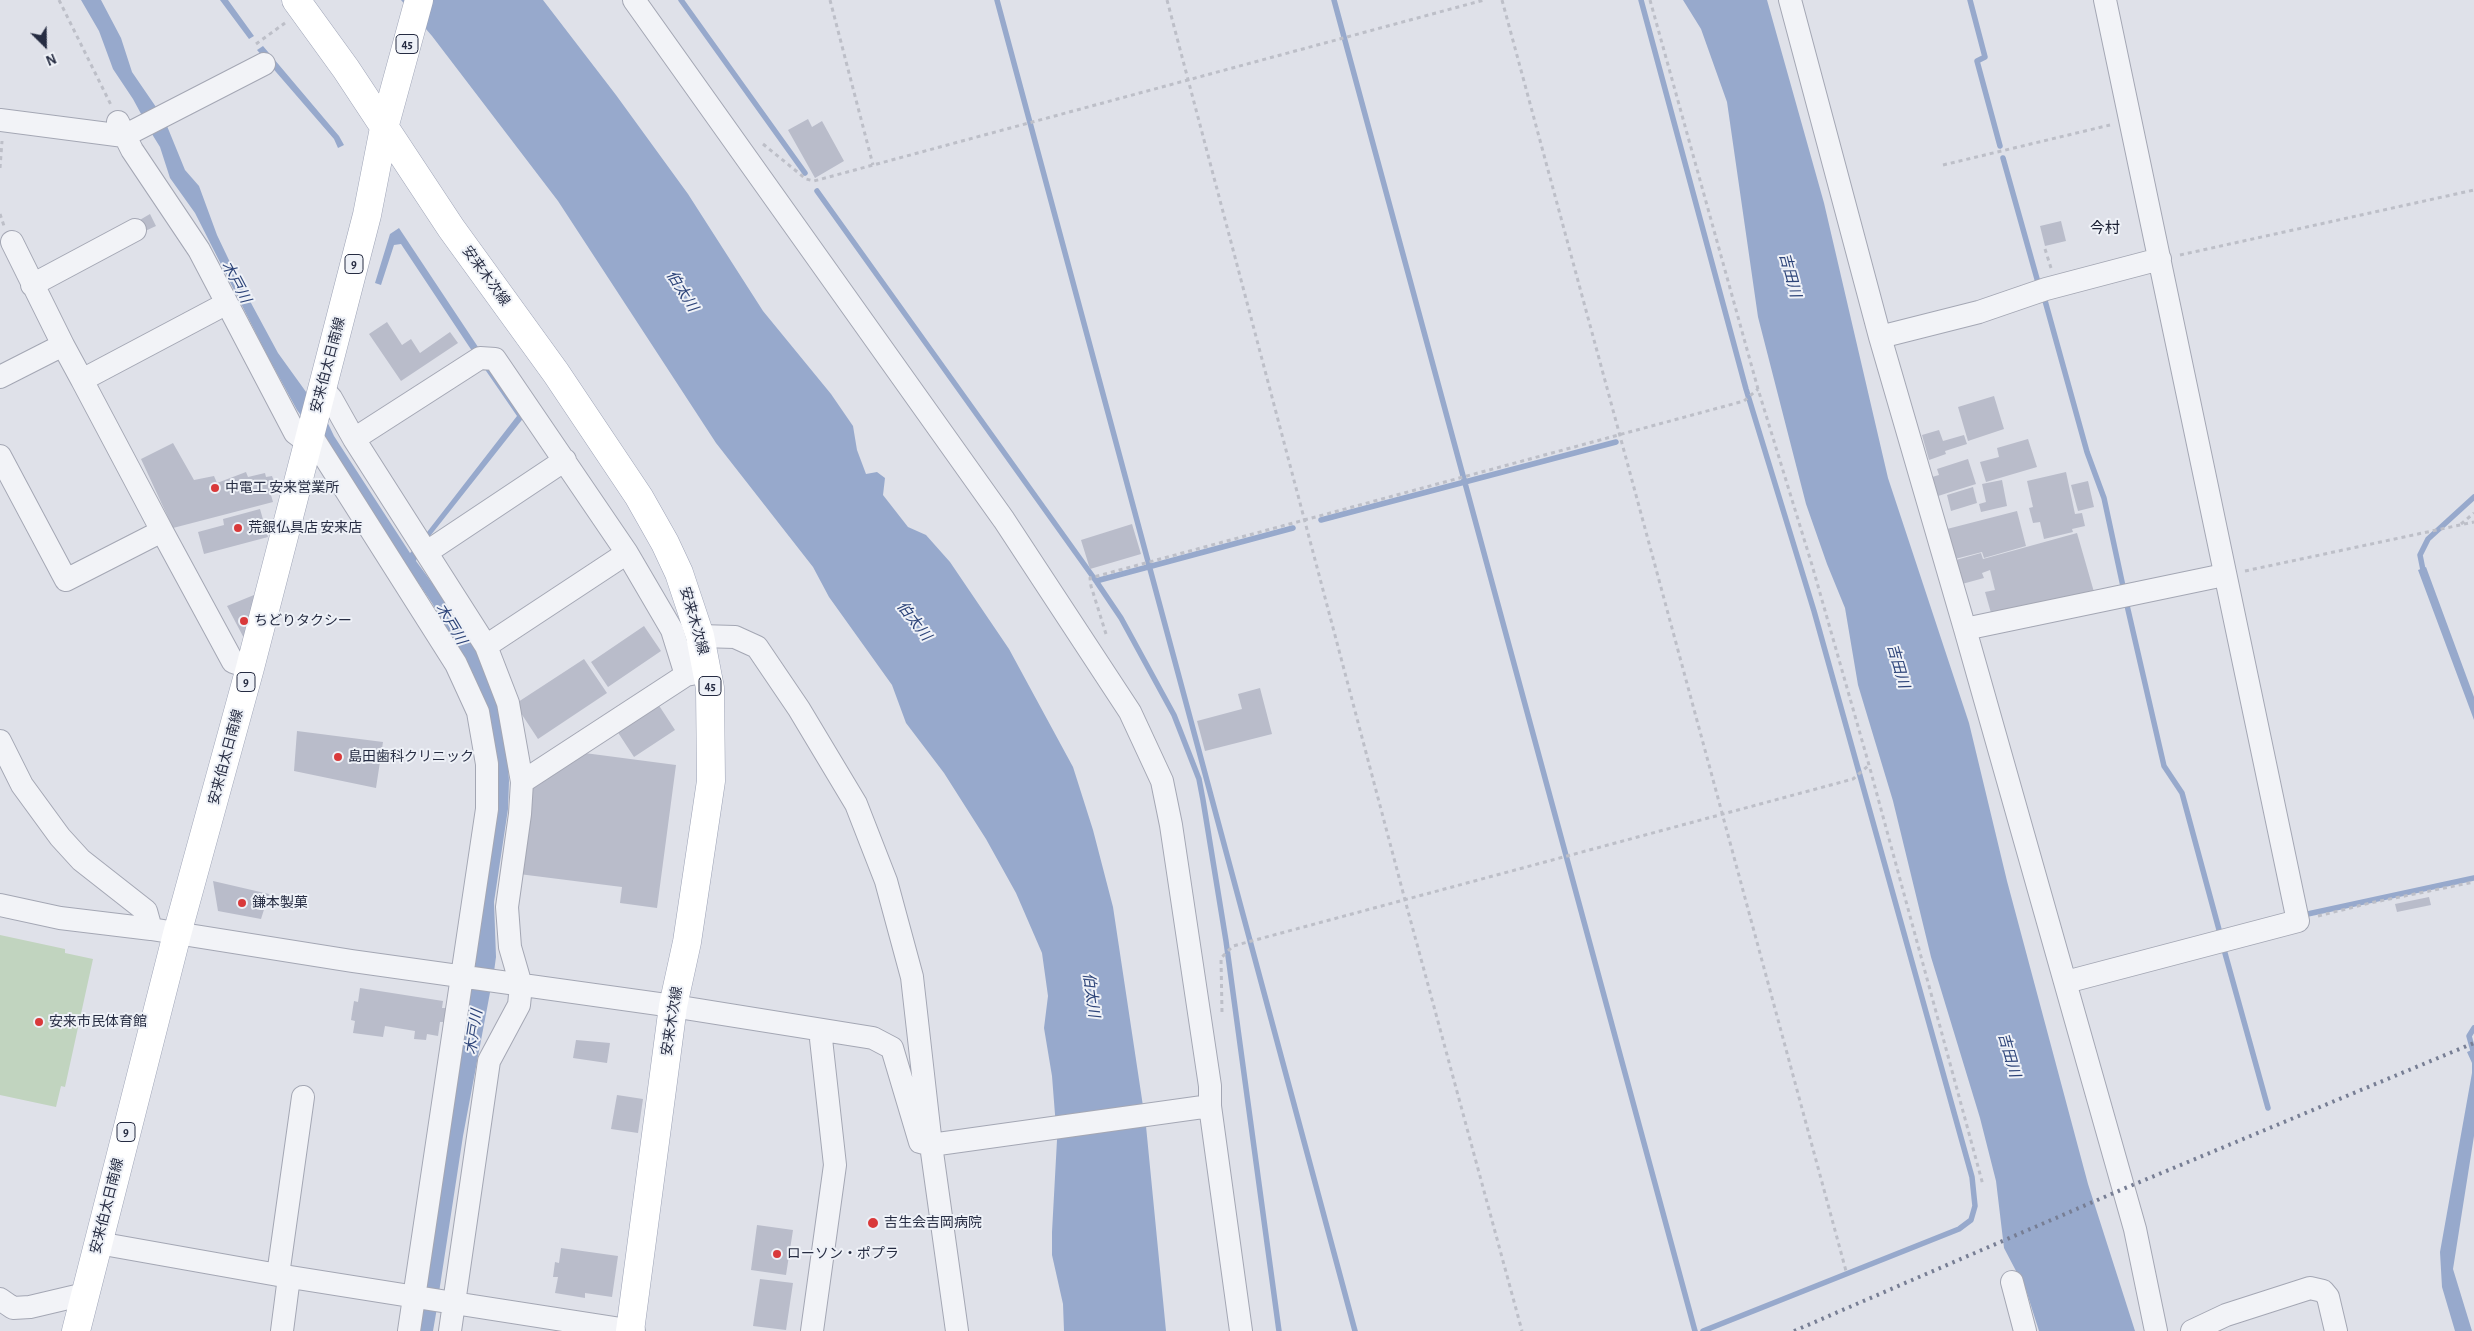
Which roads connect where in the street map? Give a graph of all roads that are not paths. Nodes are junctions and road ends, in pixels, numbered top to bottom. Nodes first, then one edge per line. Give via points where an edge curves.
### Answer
1 (296, 0) edge
2 (419, 0) edge
3 (634, 0) edge
4 (1790, 0) edge
5 (2105, 0) edge
6 (264, 64) dead end
7 (1, 121) edge
8 (384, 128) junction
9 (124, 130) junction
10 (135, 230) dead end
11 (12, 242) dead end
12 (2160, 259) junction
13 (32, 285) junction
14 (216, 309) dead end
15 (1880, 337) junction
16 (63, 345) junction
17 (0, 377) edge
18 (82, 380) junction
19 (321, 393) junction
20 (309, 434) junction
21 (354, 439) junction
22 (0, 456) edge
23 (565, 460) junction
24 (162, 531) junction
25 (427, 552) junction
26 (627, 553) junction
27 (2224, 576) junction
28 (1965, 629) junction
29 (700, 636) junction
30 (486, 646) junction
31 (250, 668) junction
32 (696, 673) junction
33 (0, 741) edge
34 (522, 782) junction
35 (0, 905) edge
36 (164, 931) junction
37 (476, 978) junction
38 (2066, 982) junction
39 (521, 985) junction
40 (673, 1006) junction
41 (820, 1030) junction
42 (303, 1097) dead end
43 (1204, 1107) junction
44 (936, 1143) junction
45 (98, 1243) junction
46 (284, 1276) junction
47 (2012, 1282) dead end
48 (85, 1294) junction
49 (0, 1298) edge
50 (432, 1300) junction
51 (76, 1331) edge
52 (282, 1331) edge
53 (409, 1331) edge
54 (450, 1331) edge
55 (631, 1331) edge
56 (812, 1331) edge
57 (956, 1331) edge
58 (1241, 1331) edge
59 (2025, 1331) edge
60 (2156, 1331) edge
61 (2192, 1331) edge
62 (2336, 1331) edge

1 - 8 main road
2 - 8 main road, 45
3 - 43 street via 1004,520 1130,712 1162,781 1171,826 1210,1086
4 - 15 street
5 - 12 street
6 - 9 street via 175,111
7 - 9 street
8 - 19 main road, 安来伯太日南線 / 9 via 367,216
8 - 29 main road, 安来木次線 / 45 via 639,497 666,543
9 - 20 street via 199,250 295,433
10 - 13 street
11 - 13 street
12 - 15 street
12 - 27 street
13 - 16 street
14 - 18 street
15 - 28 street
16 - 17 street
16 - 18 street
18 - 24 street
19 - 20 main road, 安来伯太日南線 / 9
19 - 21 street via 331,398
20 - 31 main road, 安来伯太日南線 / 9
20 - 37 street via 456,664 478,712 487,764 487,809
21 - 23 street via 480,358 495,359
21 - 25 street
22 - 24 street via 66,580
23 - 25 street
23 - 26 street
24 - 31 street via 233,662
25 - 30 street
26 - 30 street
26 - 32 street
27 - 28 street
27 - 38 street via 2298,922
28 - 38 street
29 - 32 main road, 安来木次線 / 45
29 - 44 street via 735,637 757,648 799,709 856,804 886,881 912,977
30 - 34 street via 508,703
31 - 36 main road, 安来伯太日南線 / 9
32 - 34 street
32 - 40 main road, 安来木次線 / 45 via 710,688 711,781 687,942
33 - 36 street via 22,785 60,837 81,860 146,911
34 - 39 street via 507,907 510,947
35 - 36 street via 60,918
36 - 37 street
36 - 45 main road, 安来伯太日南線 / 9
37 - 39 street
37 - 50 street
38 - 60 street via 2135,1229
39 - 40 street
39 - 50 street via 519,1005 490,1061
40 - 41 street
40 - 55 main road, 安来木次線 / 45
41 - 44 street via 873,1038 892,1048 920,1142
41 - 56 street via 835,1165
42 - 46 street
43 - 44 street
43 - 58 street
44 - 57 street
45 - 46 street
45 - 48 main road, 安来伯太日南線 / 9
46 - 50 street
46 - 52 street
47 - 59 street
48 - 49 street via 12,1308
48 - 51 main road, 安来伯太日南線 / 9
50 - 53 street
50 - 54 street
50 - 55 street
61 - 62 street via 2310,1288 2323,1291 2328,1297

